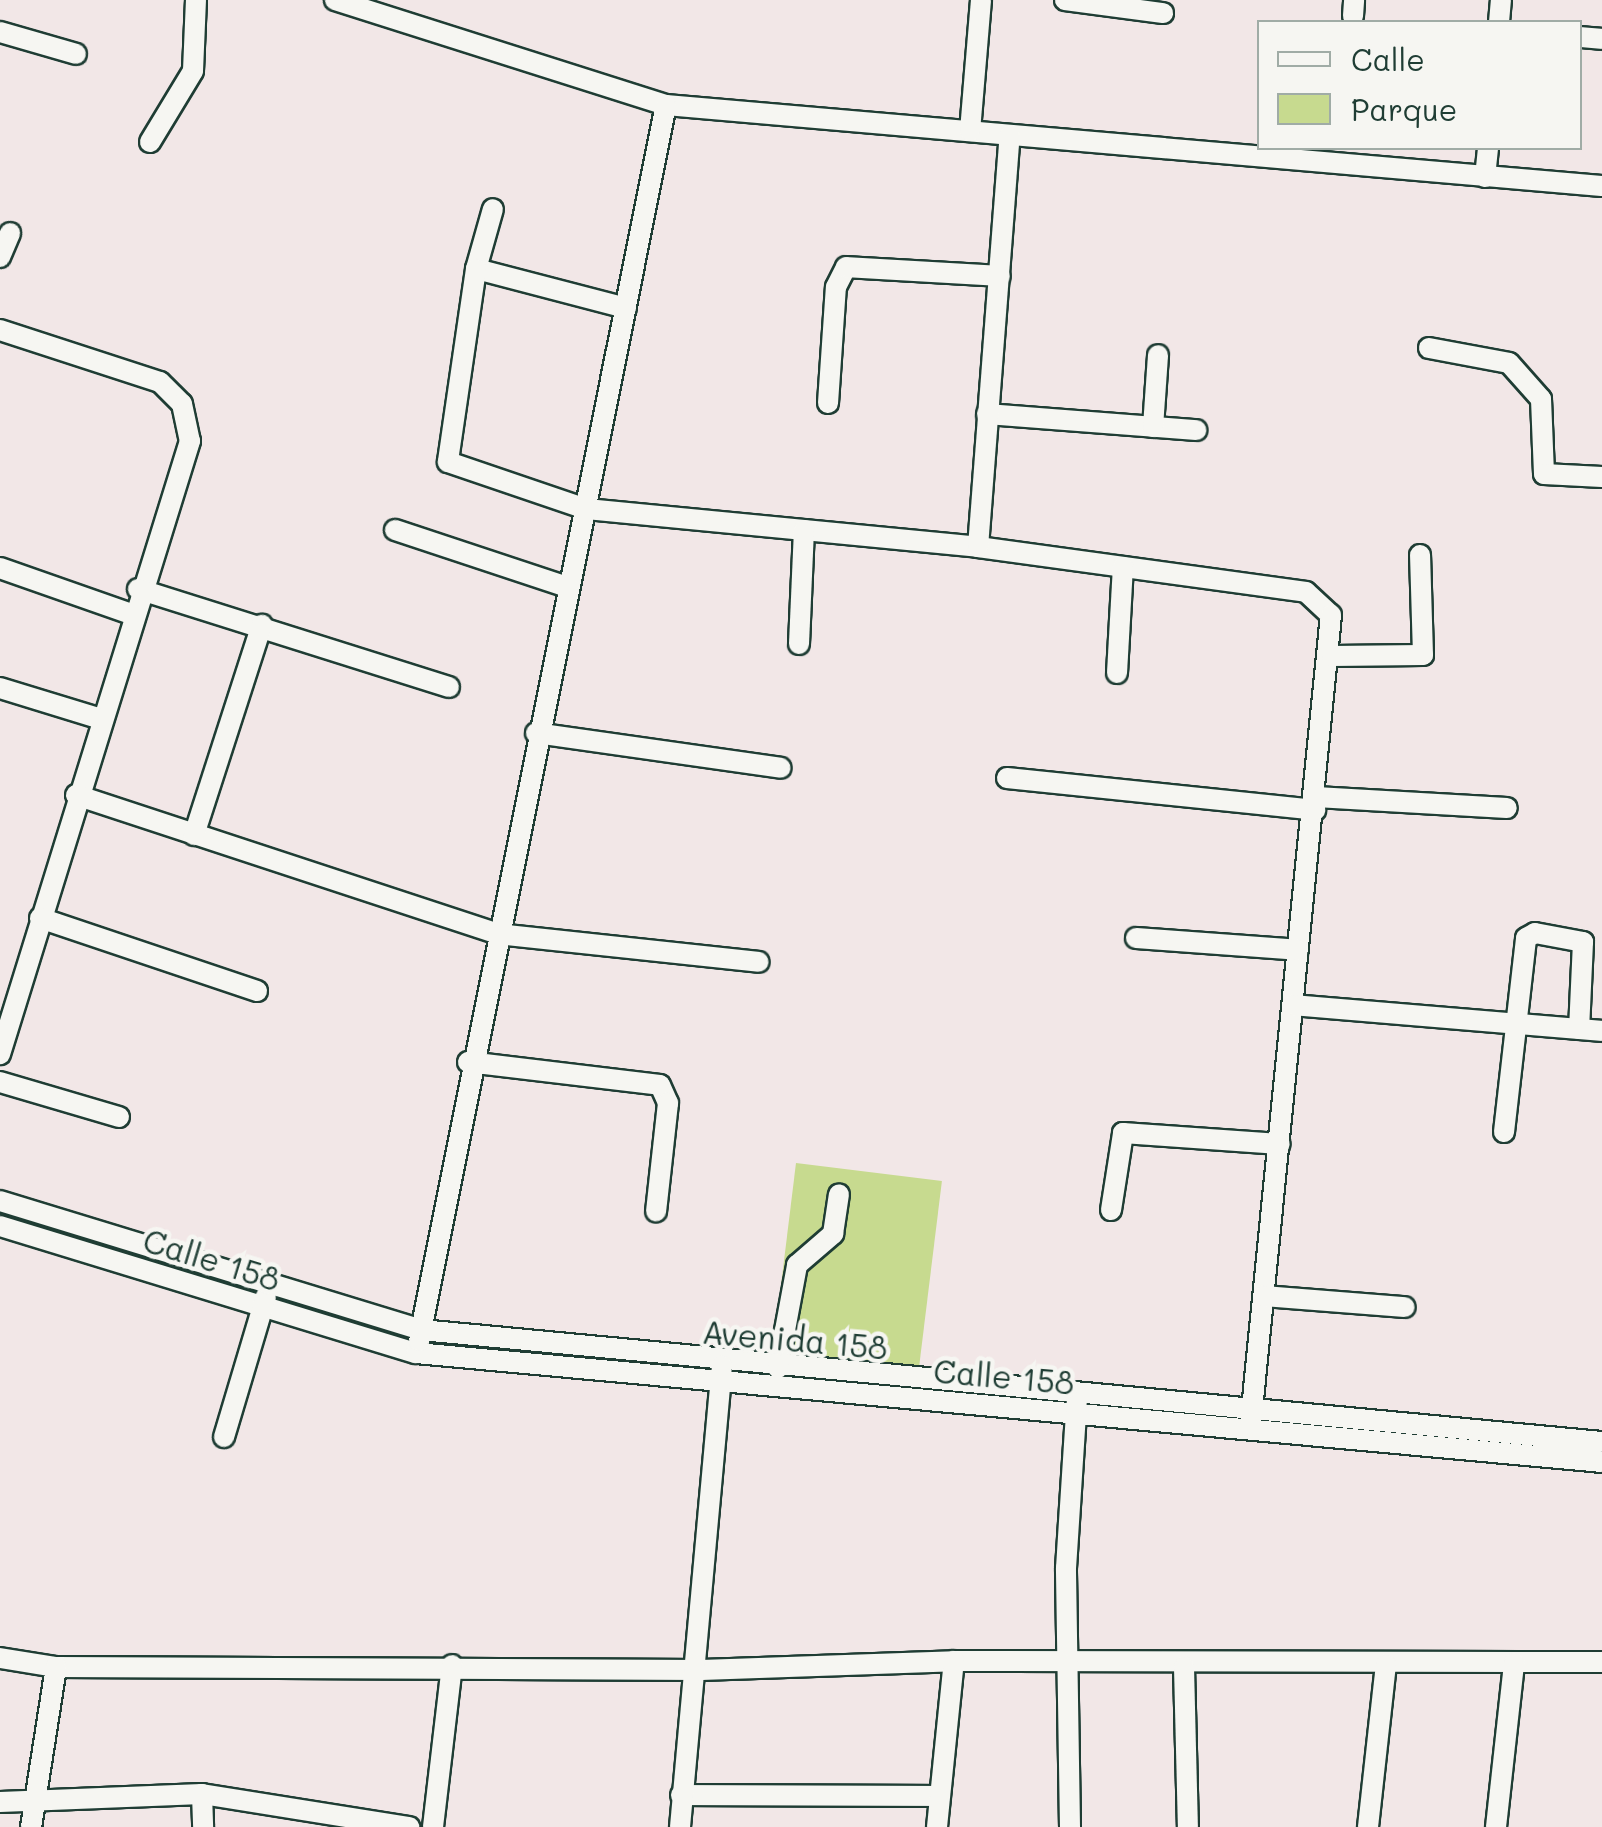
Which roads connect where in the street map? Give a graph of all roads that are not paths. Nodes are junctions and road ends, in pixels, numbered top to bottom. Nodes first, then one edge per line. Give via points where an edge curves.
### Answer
1 (196, 0) edge
2 (335, 0) edge
3 (981, 0) edge
4 (1066, 0) edge
5 (1074, 0) edge
6 (1162, 12) dead end
7 (0, 32) edge
8 (76, 54) dead end
9 (666, 105) junction
10 (970, 131) junction
11 (1010, 134) junction
12 (150, 142) dead end
13 (1488, 150) edge
14 (1485, 177) junction
15 (1602, 186) edge
16 (493, 209) dead end
17 (10, 233) dead end
18 (0, 257) edge
19 (476, 268) junction
20 (1000, 276) junction
21 (626, 308) junction
22 (0, 330) edge
23 (1429, 348) dead end
24 (1158, 354) dead end
25 (828, 403) dead end
26 (986, 414) junction
27 (1153, 427) junction
28 (1196, 430) dead end
29 (1602, 477) edge
30 (586, 509) junction
31 (395, 530) dead end
32 (804, 530) junction
33 (978, 547) junction
34 (1420, 555) dead end
35 (1123, 567) junction
36 (0, 568) edge
37 (567, 587) junction
38 (138, 589) junction
39 (132, 614) junction
40 (262, 625) junction
41 (800, 644) dead end
42 (1332, 656) junction
43 (1117, 673) dead end
44 (449, 687) dead end
45 (0, 688) edge
46 (98, 718) junction
47 (536, 733) junction
48 (781, 768) dead end
49 (1007, 778) dead end
50 (76, 794) junction
51 (1316, 804) junction
52 (1507, 808) dead end
53 (194, 835) junction
54 (40, 918) junction
55 (498, 934) junction
56 (1136, 938) dead end
57 (1298, 950) junction
58 (758, 962) dead end
59 (257, 990) dead end
60 (9, 991) edge
61 (1293, 1005) junction
62 (1516, 1024) junction
63 (1579, 1029) junction
64 (1602, 1031) edge
65 (0, 1054) edge
66 (468, 1062) junction
67 (0, 1082) edge
68 (119, 1117) dead end
69 (1504, 1132) dead end
70 (1280, 1144) junction
71 (839, 1194) dead end
72 (0, 1200) edge
73 (1111, 1210) dead end
74 (656, 1211) dead end
75 (0, 1226) edge
76 (270, 1284) junction
77 (1264, 1296) junction
78 (263, 1306) junction
79 (1405, 1307) dead end
80 (421, 1330) junction
81 (416, 1353) junction
82 (778, 1368) junction
83 (721, 1371) junction
84 (1077, 1403) junction
85 (1251, 1420) junction
86 (224, 1438) dead end
87 (1602, 1442) edge
88 (1537, 1446) junction
89 (1602, 1462) edge
90 (0, 1658) edge
91 (954, 1661) junction
92 (1602, 1662) edge
93 (1066, 1663) junction
94 (1514, 1663) junction
95 (1386, 1664) junction
96 (452, 1665) junction
97 (56, 1667) junction
98 (1184, 1667) junction
99 (700, 1670) junction
100 (202, 1794) junction
101 (681, 1794) junction
102 (938, 1796) junction
103 (0, 1802) edge
104 (34, 1802) junction
105 (31, 1827) edge
106 (203, 1827) edge
107 (409, 1827) edge
108 (433, 1827) edge
109 (680, 1827) edge
110 (938, 1827) edge
111 (1070, 1827) edge
112 (1188, 1827) edge
113 (1368, 1827) edge
114 (1496, 1827) edge

1 - 12 street via 193,71
2 - 9 street
3 - 10 street
4 - 5 street
5 - 6 street
7 - 8 street
9 - 10 street
9 - 21 street
10 - 11 street
11 - 14 street
11 - 20 street
13 - 14 street
14 - 15 street
16 - 19 street
17 - 18 street
19 - 21 street
19 - 30 street via 448,462
20 - 25 street via 846,267 836,287
20 - 26 street
21 - 30 street
22 - 38 street via 160,382 182,404 190,441
23 - 29 street via 1509,363 1540,398 1544,474
24 - 27 street
26 - 27 street
26 - 33 street
27 - 28 street
30 - 32 street
30 - 37 street
31 - 37 street
32 - 33 street
32 - 41 street
33 - 35 street
34 - 42 street via 1422,655
35 - 42 street via 1306,592 1330,615
35 - 43 street
36 - 39 street
37 - 47 street
38 - 39 street
38 - 40 street
39 - 46 street
40 - 44 street
40 - 53 street
42 - 51 street
45 - 46 street
46 - 50 street
47 - 48 street
47 - 55 street
49 - 51 street
50 - 53 street
50 - 54 street
51 - 52 street
51 - 57 street
53 - 55 street
54 - 59 street
54 - 60 street
55 - 58 street
55 - 66 street
56 - 57 street
57 - 61 street
60 - 65 street
61 - 62 street
61 - 70 street
62 - 63 street
62 - 63 street via 1526,938 1543,933 1579,937 1585,948
62 - 69 street
63 - 64 street
66 - 74 street via 660,1085 668,1103
66 - 80 street
67 - 68 street
70 - 73 street via 1123,1134
70 - 77 street
71 - 82 street via 836,1228 798,1266
72 - 76 street, Avenida 158
75 - 78 street, Calle 158
76 - 78 street
76 - 80 street, Avenida 158
77 - 79 street
77 - 85 street
78 - 81 street, Calle 158
78 - 86 street
80 - 81 street
80 - 83 street, Avenida 158
81 - 83 street, Calle 158
82 - 83 street, Avenida 158
82 - 84 street, Avenida 158
83 - 84 street, Calle 158
83 - 99 street
84 - 85 street, Avenida 158
84 - 93 street
85 - 88 street, Avenida 158
87 - 88 street, Avenida 158
88 - 89 street
90 - 97 street
91 - 93 street
91 - 99 street
91 - 102 street
92 - 94 street
93 - 98 street
93 - 111 street
94 - 95 street
94 - 114 street
95 - 98 street
95 - 113 street
96 - 97 street
96 - 99 street
96 - 108 street
97 - 104 street
98 - 112 street
99 - 101 street
100 - 104 street
100 - 106 street
100 - 107 street
101 - 102 street
101 - 109 street
102 - 110 street
103 - 104 street
104 - 105 street

